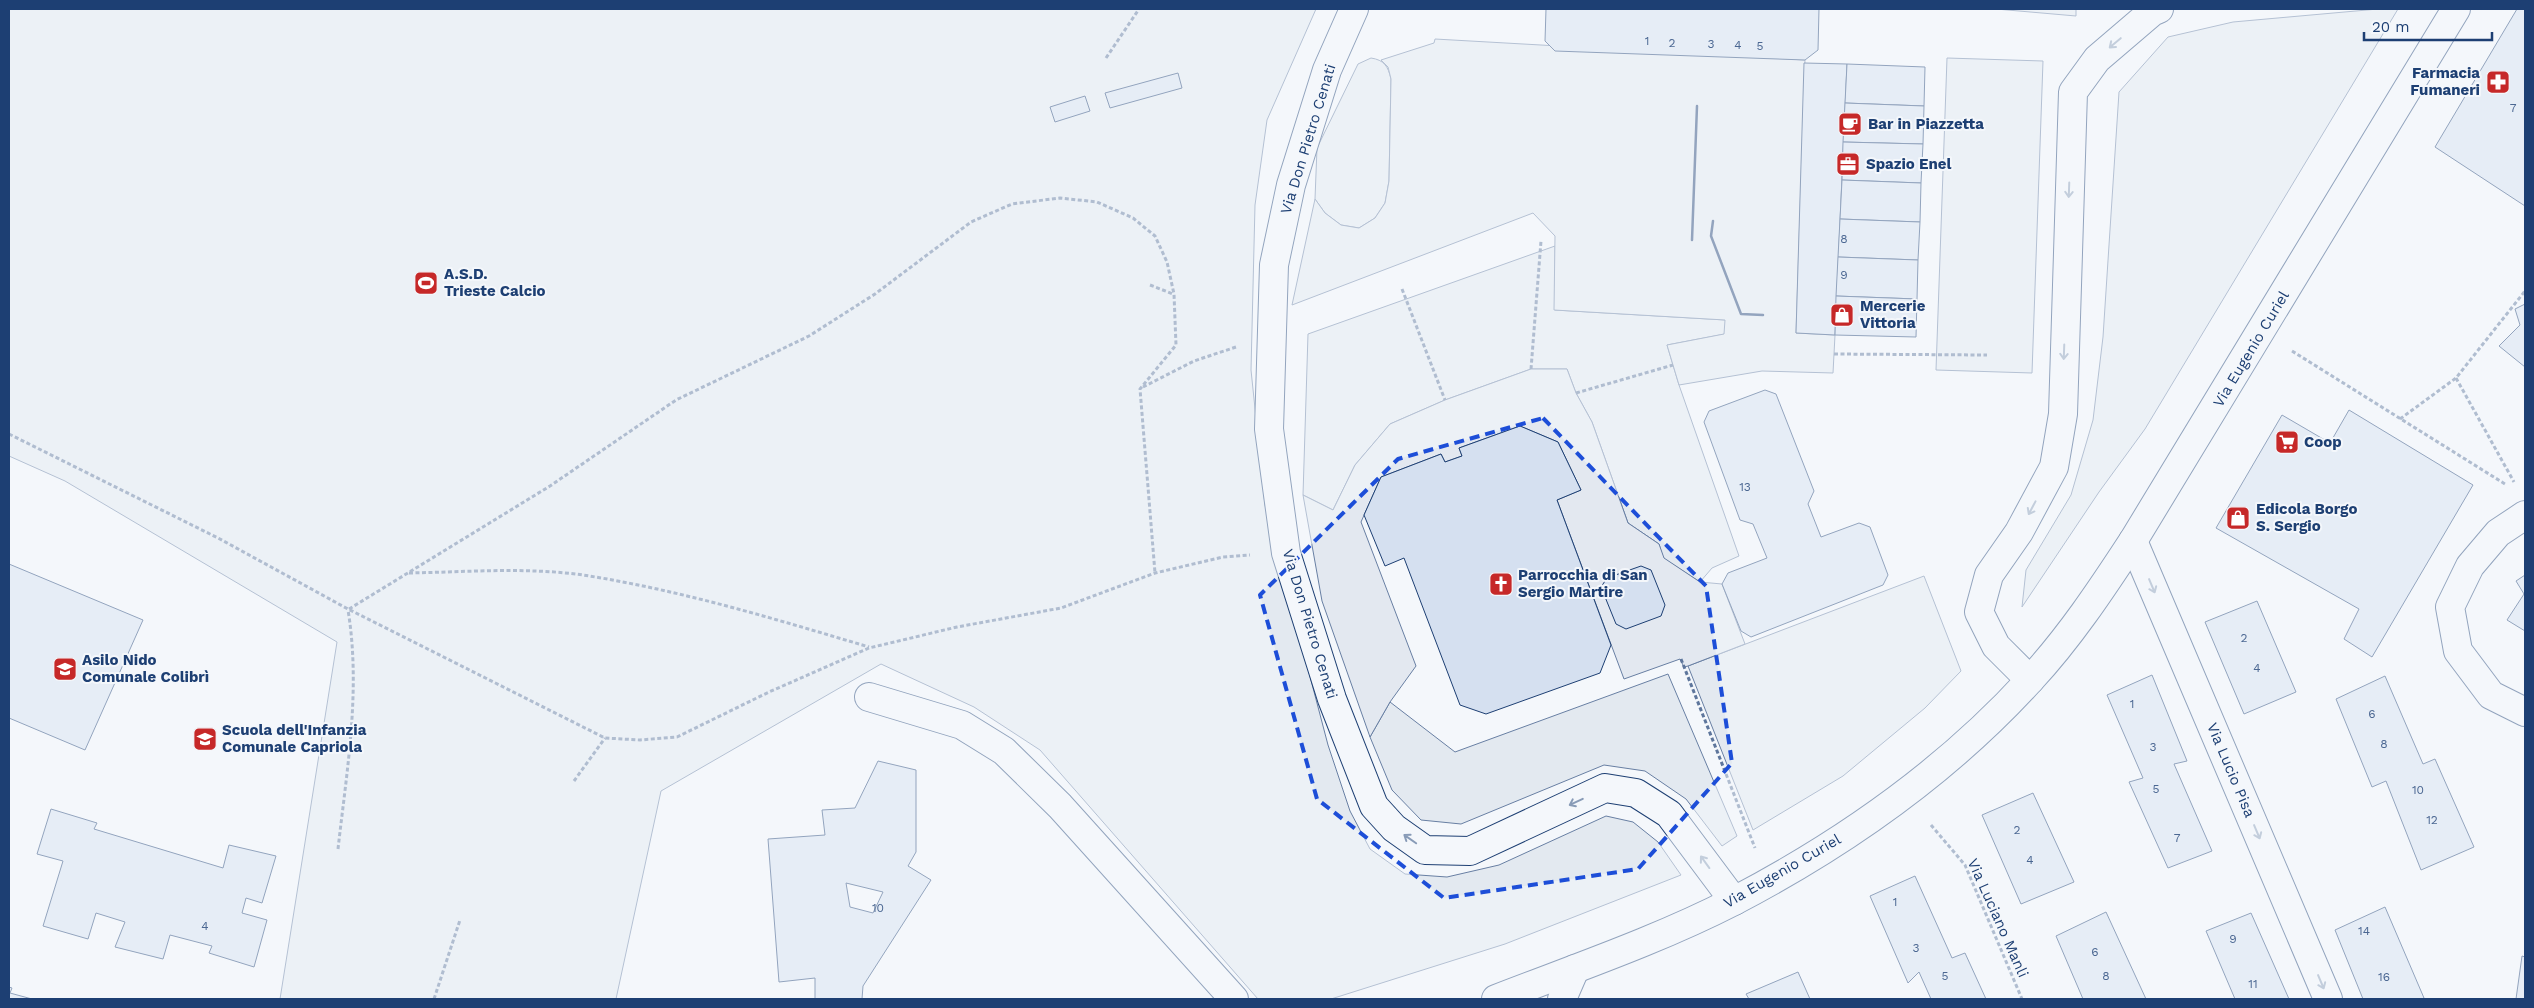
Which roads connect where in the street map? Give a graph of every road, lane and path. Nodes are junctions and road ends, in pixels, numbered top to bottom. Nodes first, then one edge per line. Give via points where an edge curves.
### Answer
1 (1139, 9) edge
2 (1354, 9) edge
3 (2159, 9) edge
4 (2456, 9) edge
5 (1106, 58) dead end
6 (1540, 241) dead end
7 (1150, 285) dead end
8 (1402, 289) dead end
9 (2525, 291) edge
10 (1174, 294) junction
11 (2262, 332) junction
12 (1240, 346) dead end
13 (1834, 354) dead end
14 (1987, 355) dead end
15 (1673, 365) dead end
16 (1532, 368) dead end
17 (2456, 378) junction
18 (1140, 388) junction
19 (1576, 393) dead end
20 (1445, 400) dead end
21 (2400, 419) junction
22 (9, 434) edge
23 (2516, 485) dead end
24 (2508, 487) dead end
25 (2525, 515) edge
26 (2133, 541) junction
27 (1286, 553) junction
28 (407, 573) junction
29 (1155, 573) junction
30 (348, 609) junction
31 (869, 648) junction
32 (1681, 659) dead end
33 (2030, 680) junction
34 (869, 697) dead end
35 (2525, 712) edge
36 (604, 738) junction
37 (574, 781) dead end
38 (1931, 825) dead end
39 (338, 849) dead end
40 (1756, 851) dead end
41 (1734, 901) junction
42 (460, 920) dead end
43 (1576, 968) junction
44 (434, 999) edge
45 (1234, 999) edge
46 (1496, 999) edge
47 (1562, 999) edge
48 (2022, 999) edge
49 (2328, 999) edge

1 - 5 path
2 - 27 street, Via Don Pietro Cenati via 1324,79 1291,185 1274,265 1269,429
3 -> 33 street via 2097,59 2073,92 2063,414 2054,467 2019,532 1989,575 1979,612 1996,646
4 - 11 street, Via Eugenio Curiel
6 - 16 path
7 - 10 path
8 - 20 path
9 - 17 path
10 - 18 path via 1176,345
10 - 28 path via 1167,262 1155,236 1133,218 1097,202 1060,198 1012,204 971,222 875,294 809,336 676,400 550,486
11 - 21 path
11 - 26 street, Via Eugenio Curiel
12 - 18 path via 1194,360
13 - 14 path
15 - 19 path
17 - 21 path
17 - 23 path
18 - 29 path
21 - 24 path via 2502,480
22 - 30 path via 218,538
25 - 35 street via 2498,533 2470,566 2450,607 2458,651 2491,695
26 - 33 street, Via Eugenio Curiel via 2085,614
26 -> 49 street, Via Lucio Pisa
27 - 29 path via 1223,557
41 -> 27 street, Via Don Pietro Cenati via 1669,814 1636,793 1605,788 1470,851 1425,850 1394,828 1374,806 1332,699
28 - 30 path
28 - 31 path via 513,571 582,575 668,591
29 - 31 path via 1061,608 957,627
30 - 36 path
30 - 39 path via 354,647 354,704
31 - 36 path via 676,737
32 - 40 path
33 - 41 street, Via Eugenio Curiel via 1980,731 1905,793 1822,852
34 - 45 street via 962,726 1004,751 1060,806
36 - 37 path
38 - 48 path, Via Luciano Manli via 1966,865
41 - 43 street, Via Eugenio Curiel via 1646,942
42 - 44 path
43 - 46 street, Via Eugenio Curiel
43 - 47 street

